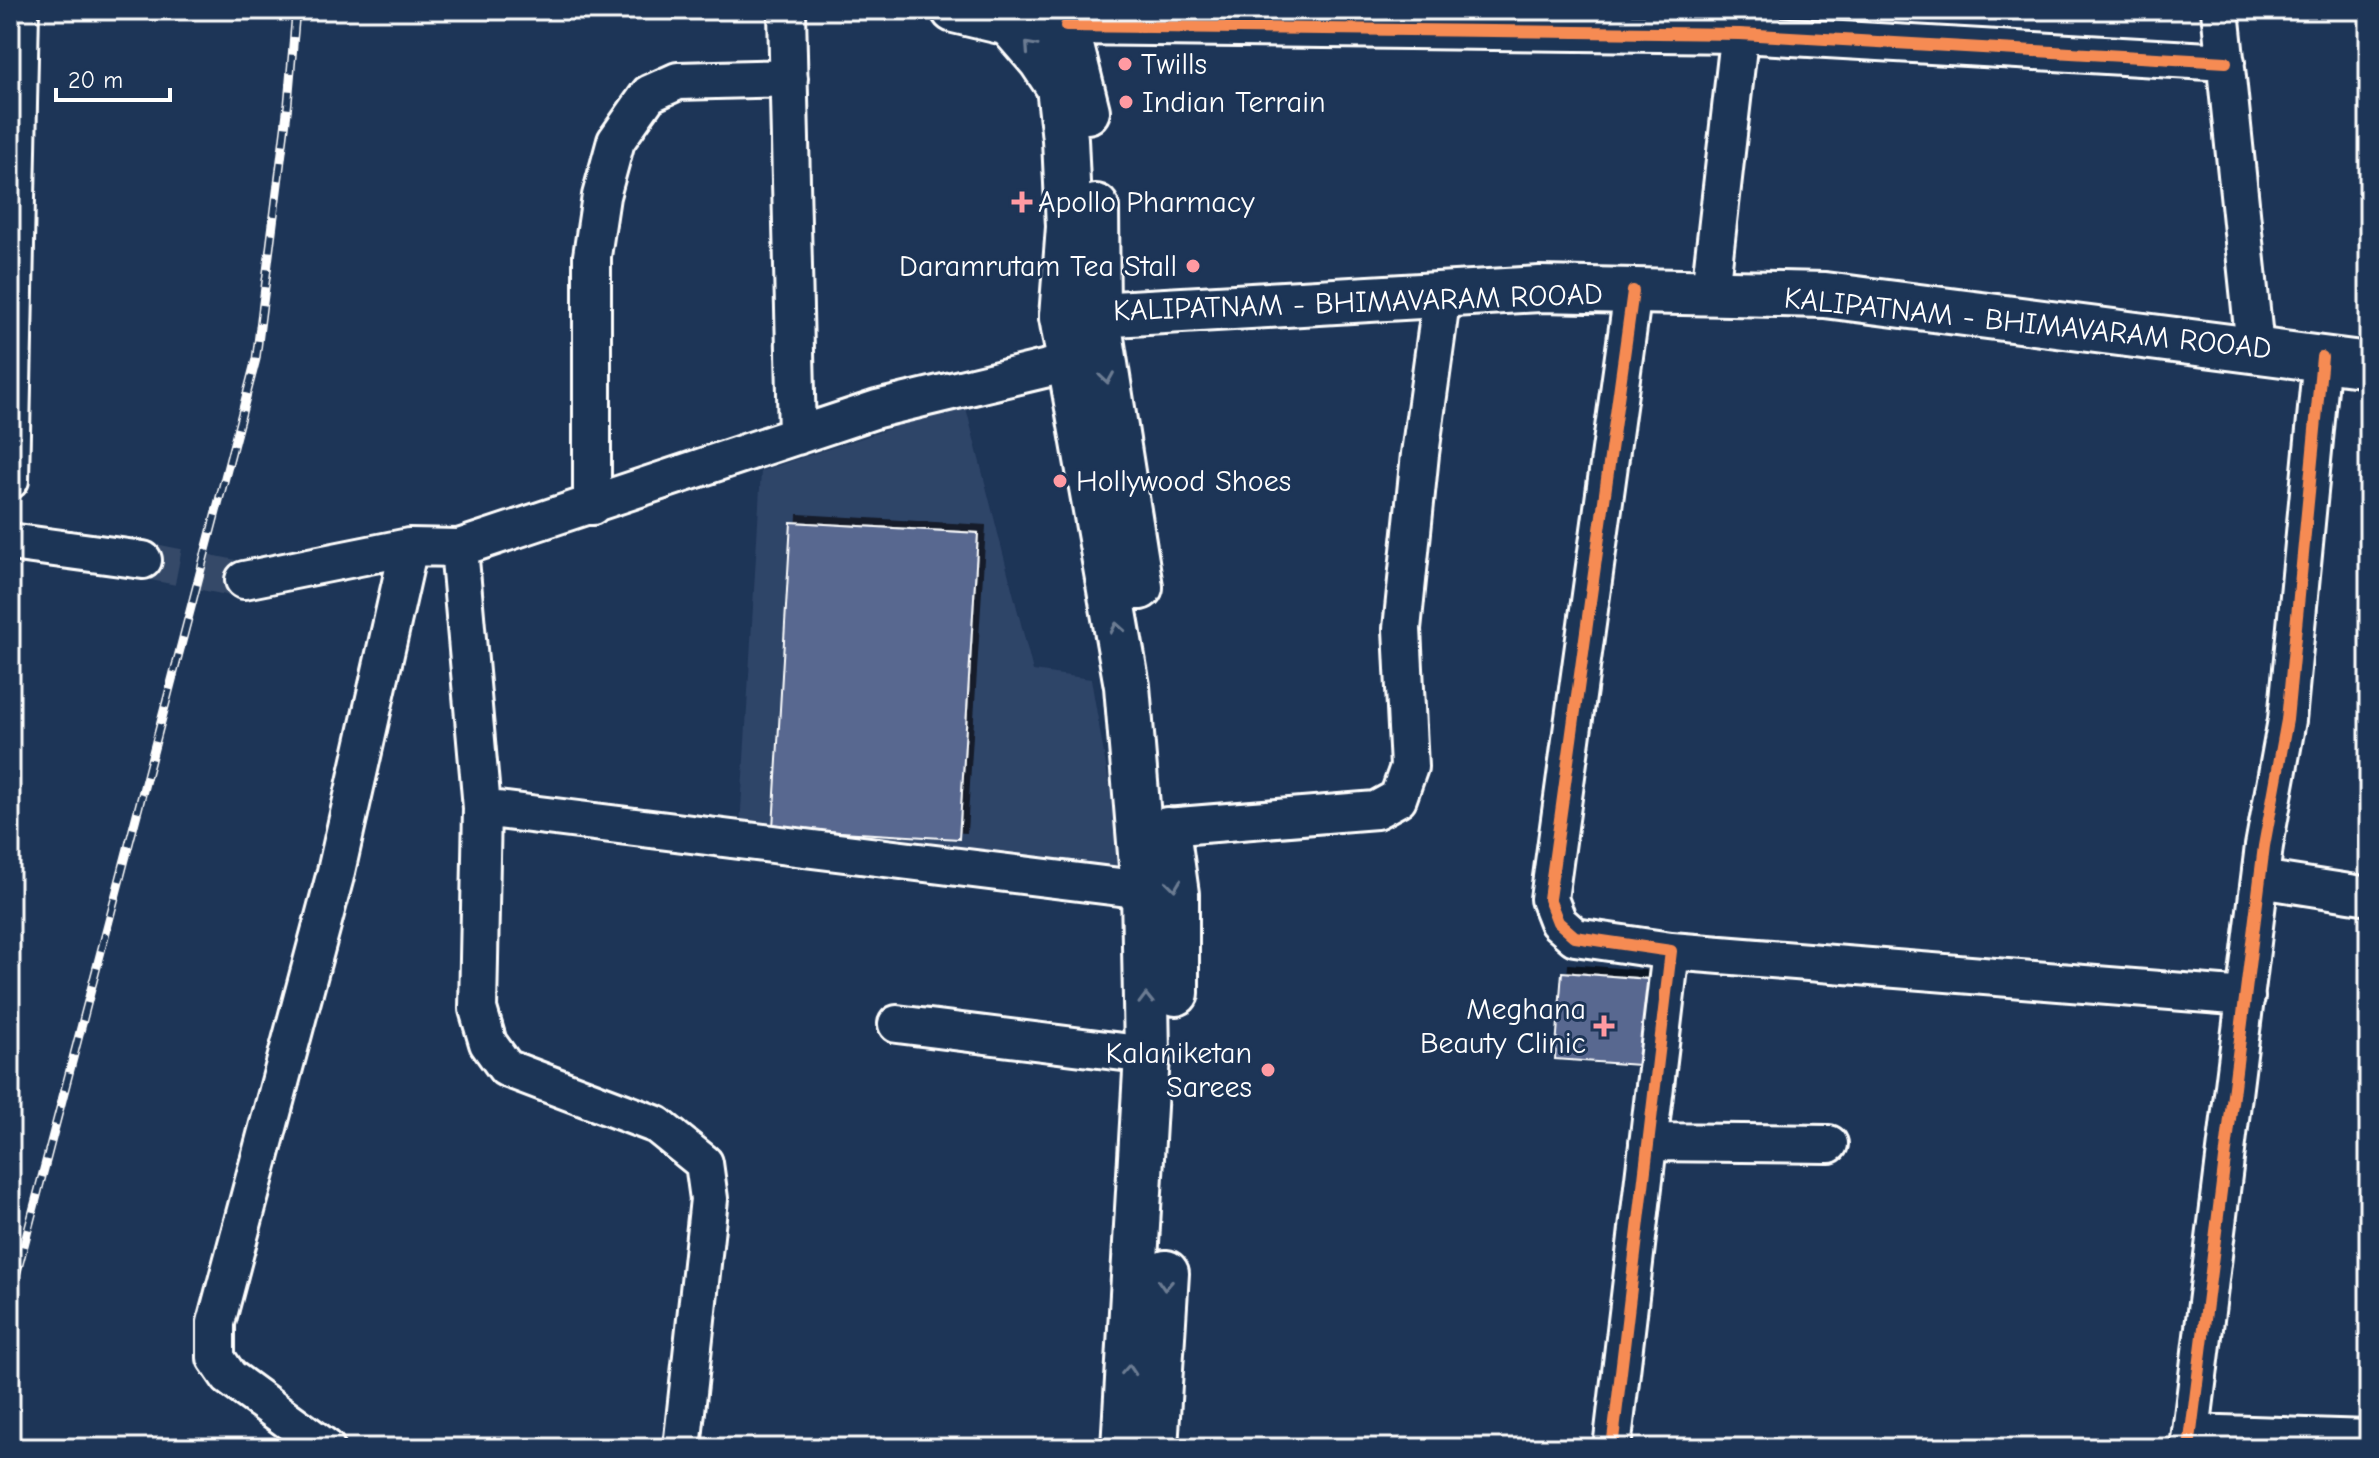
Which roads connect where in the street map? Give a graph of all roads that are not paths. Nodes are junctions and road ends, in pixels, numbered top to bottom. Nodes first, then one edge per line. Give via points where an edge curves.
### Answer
1 (20, 10) edge
2 (954, 10) edge
3 (2220, 10) edge
4 (787, 12) dead end
5 (1050, 15) edge
6 (1741, 22) edge
7 (2226, 62) junction
8 (789, 78) junction
9 (14, 97) edge
10 (1633, 291) junction
11 (1710, 292) junction
12 (1442, 294) junction
13 (1080, 315) junction
14 (2255, 348) junction
15 (2322, 357) junction
16 (1069, 363) junction
17 (2369, 365) edge
18 (797, 436) junction
19 (10, 480) edge
20 (592, 506) junction
21 (10, 542) edge
22 (409, 547) junction
23 (459, 548) junction
24 (143, 560) tunnel mouth
25 (244, 580) tunnel mouth
26 (482, 808) junction
27 (1166, 827) junction
28 (2260, 879) junction
29 (1144, 890) junction
30 (2369, 896) edge
31 (1671, 951) junction
32 (2246, 997) junction
33 (897, 1024) dead end
34 (1147, 1055) junction
35 (1648, 1142) junction
36 (1829, 1144) dead end
37 (2369, 1439) edge
38 (2190, 1441) edge
39 (326, 1448) edge
40 (682, 1448) edge
41 (1124, 1448) edge
42 (1155, 1448) edge
43 (1612, 1448) edge

1 - 9 street
13 -> 2 main road via 1059,87 1009,23
3 - 7 street
4 - 8 street
5 - 6 street via 1393,27
5 - 13 main road via 1083,87 1096,175
6 - 7 street
6 - 11 street
7 - 14 street
8 - 18 street
8 - 20 street via 678,81 649,94 616,141 592,256
9 - 19 street
10 - 11 main road, KALIPATNAM - BHIMAVARAM ROOAD
10 - 12 main road, KALIPATNAM - BHIMAVARAM ROOAD
10 - 31 street via 1549,899 1558,922 1575,937
11 - 14 main road, KALIPATNAM - BHIMAVARAM ROOAD via 1825,295
12 - 13 main road, KALIPATNAM - BHIMAVARAM ROOAD
12 - 27 street via 1402,629 1409,767 1398,798 1376,810
13 - 16 main road
13 -> 27 main road via 1147,630
14 - 15 main road, KALIPATNAM - BHIMAVARAM ROOAD
15 - 17 main road, KALIPATNAM - BHIMAVARAM ROOAD
15 - 28 street via 2287,720
16 - 18 street via 877,409
29 -> 16 main road via 1127,686
18 - 20 street
20 - 23 street
21 - 24 street
22 - 23 street
22 - 25 street
22 - 39 street via 335,876 216,1323 216,1358 229,1377
23 - 26 street
26 - 29 street
26 - 40 street via 478,1009 488,1043 506,1068 657,1125 704,1163 709,1199
27 -> 42 main road via 1176,894 1177,1059
28 - 30 street
28 - 32 street
34 -> 29 main road
31 - 32 street
31 - 35 street
32 - 38 street
33 - 34 street
41 -> 34 main road
35 - 36 street
35 - 43 street
37 - 38 street

